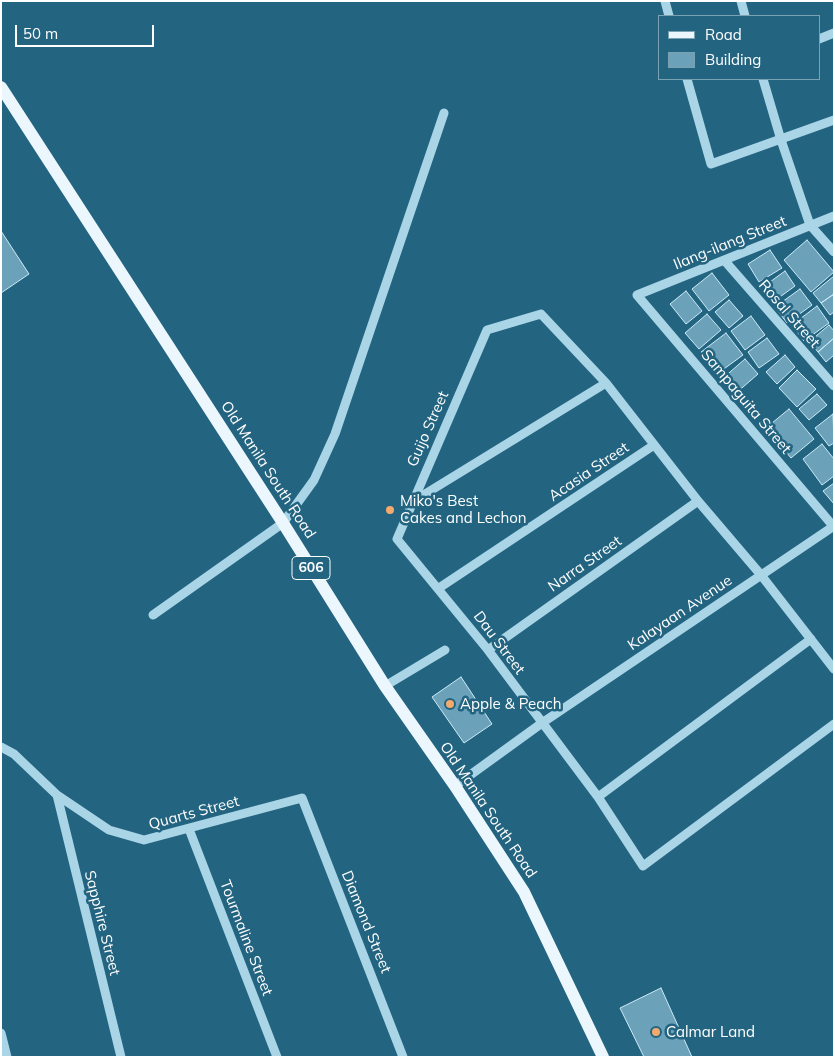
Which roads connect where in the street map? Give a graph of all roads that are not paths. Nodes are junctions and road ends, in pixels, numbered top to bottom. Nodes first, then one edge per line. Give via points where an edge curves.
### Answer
1 (665, 1) edge
2 (741, 1) edge
3 (669, 15) edge
4 (745, 15) edge
5 (834, 33) edge
6 (820, 39) edge
7 (687, 80) edge
8 (763, 80) edge
9 (1, 88) edge
10 (444, 114) dead end
11 (834, 120) edge
12 (781, 140) junction
13 (834, 216) edge
14 (810, 225) junction
15 (834, 252) edge
16 (724, 260) junction
17 (637, 295) joint
18 (606, 383) junction
19 (834, 386) edge
20 (654, 445) junction
21 (698, 501) junction
22 (411, 502) junction
23 (283, 524) junction
24 (834, 526) edge
25 (397, 539) joint
26 (761, 575) junction
27 (439, 588) junction
28 (154, 615) dead end
29 (811, 639) junction
30 (445, 650) dead end
31 (488, 650) junction
32 (834, 669) edge
33 (384, 686) junction
34 (542, 723) junction
35 (834, 724) edge
36 (1, 747) edge
37 (455, 786) junction
38 (57, 795) junction
39 (598, 797) junction
40 (302, 798) joint
41 (189, 829) junction
42 (1, 1033) edge
43 (6, 1057) edge
44 (121, 1057) edge
45 (277, 1057) edge
46 (403, 1057) edge
47 (604, 1057) edge

1 - 3 street
2 - 4 street
5 - 6 street
7 - 12 street via 711,164
8 - 12 street
9 - 23 main road, Old Manila South Road / 606
10 - 23 street via 335,434 314,480
11 - 12 street
12 - 14 street
13 - 14 street, Ilang-ilang Street
14 - 15 street
14 - 16 street, Ilang-ilang Street
16 - 17 street, Ilang-ilang Street
16 - 19 street, Rosal Street
17 - 24 street, Sampaguita Street
18 - 20 street
18 - 22 street
18 - 22 street, Guijo Street via 541,314 486,330
20 - 21 street
20 - 27 street, Acasia Street
21 - 26 street
21 - 31 street, Narra Street
22 - 25 street, Guijo Street
23 - 28 street
23 - 33 main road, Old Manila South Road / 606
24 - 26 street, Kalayaan Avenue
25 - 27 street, Dau Street
26 - 29 street
26 - 34 street, Kalayaan Avenue
27 - 31 street, Dau Street
29 - 32 street
29 - 39 street
30 - 33 street
31 - 34 street, Dau Street
33 - 37 main road, Old Manila South Road / 606
34 - 37 street, Kalayaan Avenue
34 - 39 street, Dau Street
35 - 39 street, Dau Street via 644,866
36 - 38 street, Quarts Street via 14,754
37 - 47 main road, Old Manila South Road / 606 via 524,892
38 - 41 street, Quarts Street via 109,830 144,840
38 - 44 street, Sapphire Street
40 - 41 street, Quarts Street
40 - 46 street, Diamond Street
41 - 45 street, Tourmaline Street
42 - 43 street

